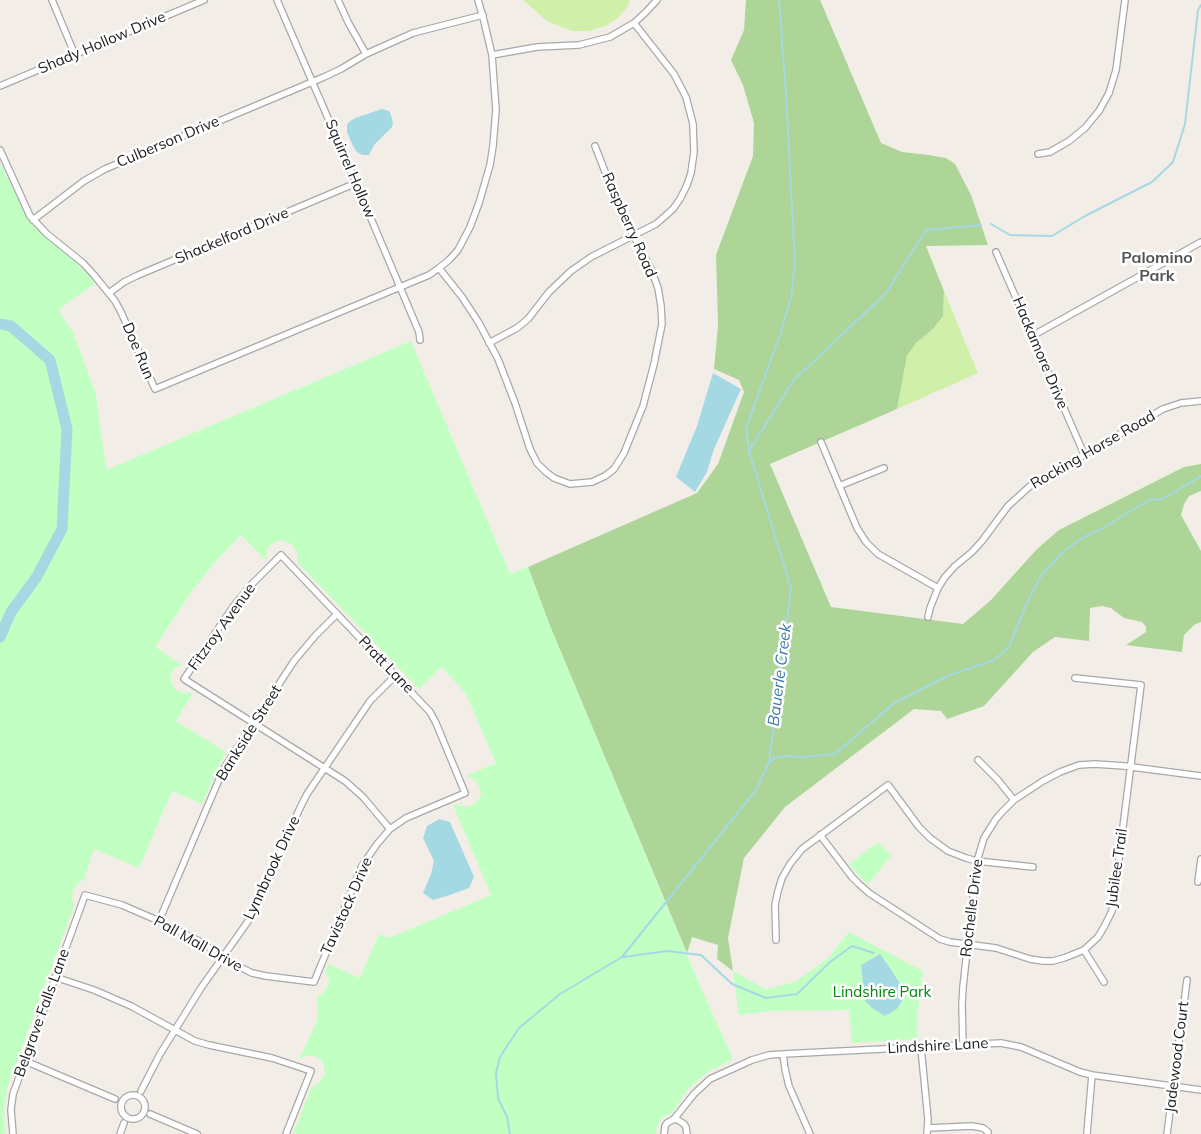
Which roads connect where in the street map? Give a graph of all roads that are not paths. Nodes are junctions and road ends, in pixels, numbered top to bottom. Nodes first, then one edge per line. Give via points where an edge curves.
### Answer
1 (52, 0) edge
2 (204, 0) edge
3 (278, 0) edge
4 (338, 0) edge
5 (478, 0) edge
6 (657, 0) edge
7 (1125, 0) edge
8 (482, 15) junction
9 (634, 23) junction
10 (366, 54) junction
11 (75, 55) junction
12 (492, 55) junction
13 (313, 82) junction
14 (0, 86) edge
15 (595, 146) dead end
16 (0, 150) edge
17 (1038, 154) dead end
18 (356, 183) junction
19 (33, 220) junction
20 (633, 235) junction
21 (1201, 242) edge
22 (996, 252) dead end
23 (440, 268) junction
24 (400, 286) junction
25 (109, 293) junction
26 (1032, 336) junction
27 (420, 340) dead end
28 (489, 343) junction
29 (1201, 401) edge
30 (821, 442) dead end
31 (1084, 454) junction
32 (884, 468) dead end
33 (839, 486) junction
34 (281, 555) joint
35 (938, 588) junction
36 (337, 614) junction
37 (928, 617) dead end
38 (396, 676) junction
39 (1075, 678) dead end
40 (254, 722) junction
41 (978, 760) dead end
42 (1131, 766) junction
43 (325, 767) junction
44 (1201, 776) edge
45 (465, 793) joint
46 (1014, 800) junction
47 (390, 829) junction
48 (820, 835) junction
49 (1201, 859) edge
50 (977, 861) junction
51 (1033, 867) dead end
52 (1198, 882) dead end
53 (85, 895) joint
54 (159, 921) junction
55 (776, 940) dead end
56 (967, 944) junction
57 (1084, 950) junction
58 (224, 956) junction
59 (55, 977) junction
60 (1187, 980) dead end
61 (314, 982) joint
62 (1104, 982) dead end
63 (175, 1030) junction
64 (963, 1045) junction
65 (922, 1048) junction
66 (783, 1054) junction
67 (25, 1061) junction
68 (1092, 1075) junction
69 (1173, 1086) junction
70 (1201, 1090) edge
71 (141, 1091) junction
72 (134, 1095) junction
73 (141, 1098) junction
74 (115, 1099) junction
75 (124, 1099) junction
76 (121, 1106) junction
77 (685, 1106) junction
78 (144, 1108) junction
79 (124, 1114) junction
80 (150, 1114) junction
81 (142, 1115) junction
82 (132, 1119) junction
83 (674, 1119) junction
84 (124, 1123) junction
85 (684, 1124) junction
86 (927, 1131) edge
87 (988, 1132) dead end
88 (1087, 1133) edge
89 (13, 1134) edge
90 (120, 1134) edge
91 (197, 1134) edge
92 (286, 1134) edge
93 (664, 1134) edge
94 (686, 1134) edge
95 (810, 1134) edge
96 (1167, 1134) edge

1 - 11 street
2 - 11 street, Shady Hollow Drive
3 - 13 street, Squirrel Hollow
4 - 10 street
5 - 8 street
6 - 9 street
7 - 17 street via 1116,70 1109,94 1085,128 1050,152
8 - 10 street, Culberson Drive via 413,33
8 - 12 street
9 - 12 street via 596,42
9 - 20 street via 674,74 686,97 693,124 694,152 687,185 673,209 656,224
10 - 13 street, Culberson Drive
11 - 14 street, Shady Hollow Drive
12 - 23 street via 496,110 490,165 470,226 458,250
13 - 18 street, Squirrel Hollow
13 - 19 street, Culberson Drive via 97,172
15 - 20 street, Raspberry Road
16 - 19 street, Doe Run
18 - 24 street, Squirrel Hollow
18 - 25 street, Shackelford Drive via 136,276
19 - 25 street, Doe Run via 83,264
20 - 28 street via 571,271 528,319
20 - 28 street, Raspberry Road via 658,288 662,324 643,406 624,453 605,476 592,482 570,484 554,478 537,463 506,378
21 - 26 street
22 - 26 street, Hackamore Drive
23 - 24 street
23 - 28 street, Raspberry Road via 479,323
24 - 25 street, Doe Run via 155,389 121,312
24 - 27 street, Squirrel Hollow
26 - 31 street, Hackamore Drive
29 - 31 street, Rocking Horse Road via 1163,409
30 - 33 street
31 - 35 street, Rocking Horse Road via 1018,496
32 - 33 street
33 - 35 street via 857,528 870,547
34 - 36 street, Pratt Lane
34 - 40 street, Fitzroy Avenue via 233,607 184,679
35 - 37 street, Rocking Horse Road
36 - 38 street, Pratt Lane
36 - 40 street, Bankside Street via 301,652
38 - 43 street, Lynnbrook Drive via 370,701
38 - 45 street, Pratt Lane via 433,717
39 - 42 street, Jubilee Trail via 1141,685
40 - 43 street
40 - 54 street, Bankside Street via 223,770
41 - 46 street
42 - 44 street, Rochelle Drive
42 - 46 street, Rochelle Drive via 1095,764 1070,768
42 - 57 street, Jubilee Trail via 1112,911 1092,944
43 - 47 street via 356,790
43 - 58 street, Lynnbrook Drive via 302,802 258,906
45 - 47 street, Tavistock Drive via 414,814
46 - 50 street, Rochelle Drive via 984,838
47 - 61 street, Tavistock Drive via 362,866
48 - 50 street via 888,785 930,838 948,851
48 - 55 street via 802,849 782,878 775,905
48 - 56 street, Jubilee Trail via 852,877 869,893 940,939
49 - 52 street
50 - 51 street
50 - 56 street, Rochelle Drive
53 - 54 street, Pall Mall Drive via 122,905
53 - 59 street, Belgrave Falls Lane
54 - 58 street, Pall Mall Drive
56 - 57 street, Jubilee Trail via 1043,961 1053,961
56 - 64 street, Rochelle Drive via 962,996
57 - 62 street
58 - 61 street, Pall Mall Drive via 258,975
58 - 63 street, Lynnbrook Drive
59 - 63 street via 131,1006
59 - 67 street, Belgrave Falls Lane
60 - 69 street, Jadewood Court
63 - 71 street, Lynnbrook Drive
63 - 92 street via 202,1044 272,1058 310,1071
64 - 65 street, Lindshire Lane
64 - 68 street, Lindshire Lane via 992,1043 1021,1047
65 - 66 street, Lindshire Lane
65 - 86 street
66 - 77 street, Lindshire Lane via 752,1060 718,1075 699,1088
66 - 95 street via 789,1086
67 - 74 street
67 - 89 street, Belgrave Falls Lane via 13,1094
68 - 69 street, Lindshire Lane
68 - 88 street
69 - 70 street, Lindshire Lane
69 - 96 street, Jadewood Court
71 - 72 street
71 - 73 street, Lynnbrook Drive
72 - 73 street
72 - 75 street
73 - 78 street
74 - 75 street
74 - 76 street
75 - 76 street
76 - 79 street
77 - 83 street, Lindshire Lane
77 - 85 street
78 - 80 street
78 - 81 street
79 - 82 street
79 - 84 street
80 - 81 street
80 - 91 street
81 - 82 street
82 - 84 street
83 - 85 street
83 - 93 street, Lindshire Lane via 667,1123
84 - 90 street
85 - 94 street
86 - 87 street via 978,1127

